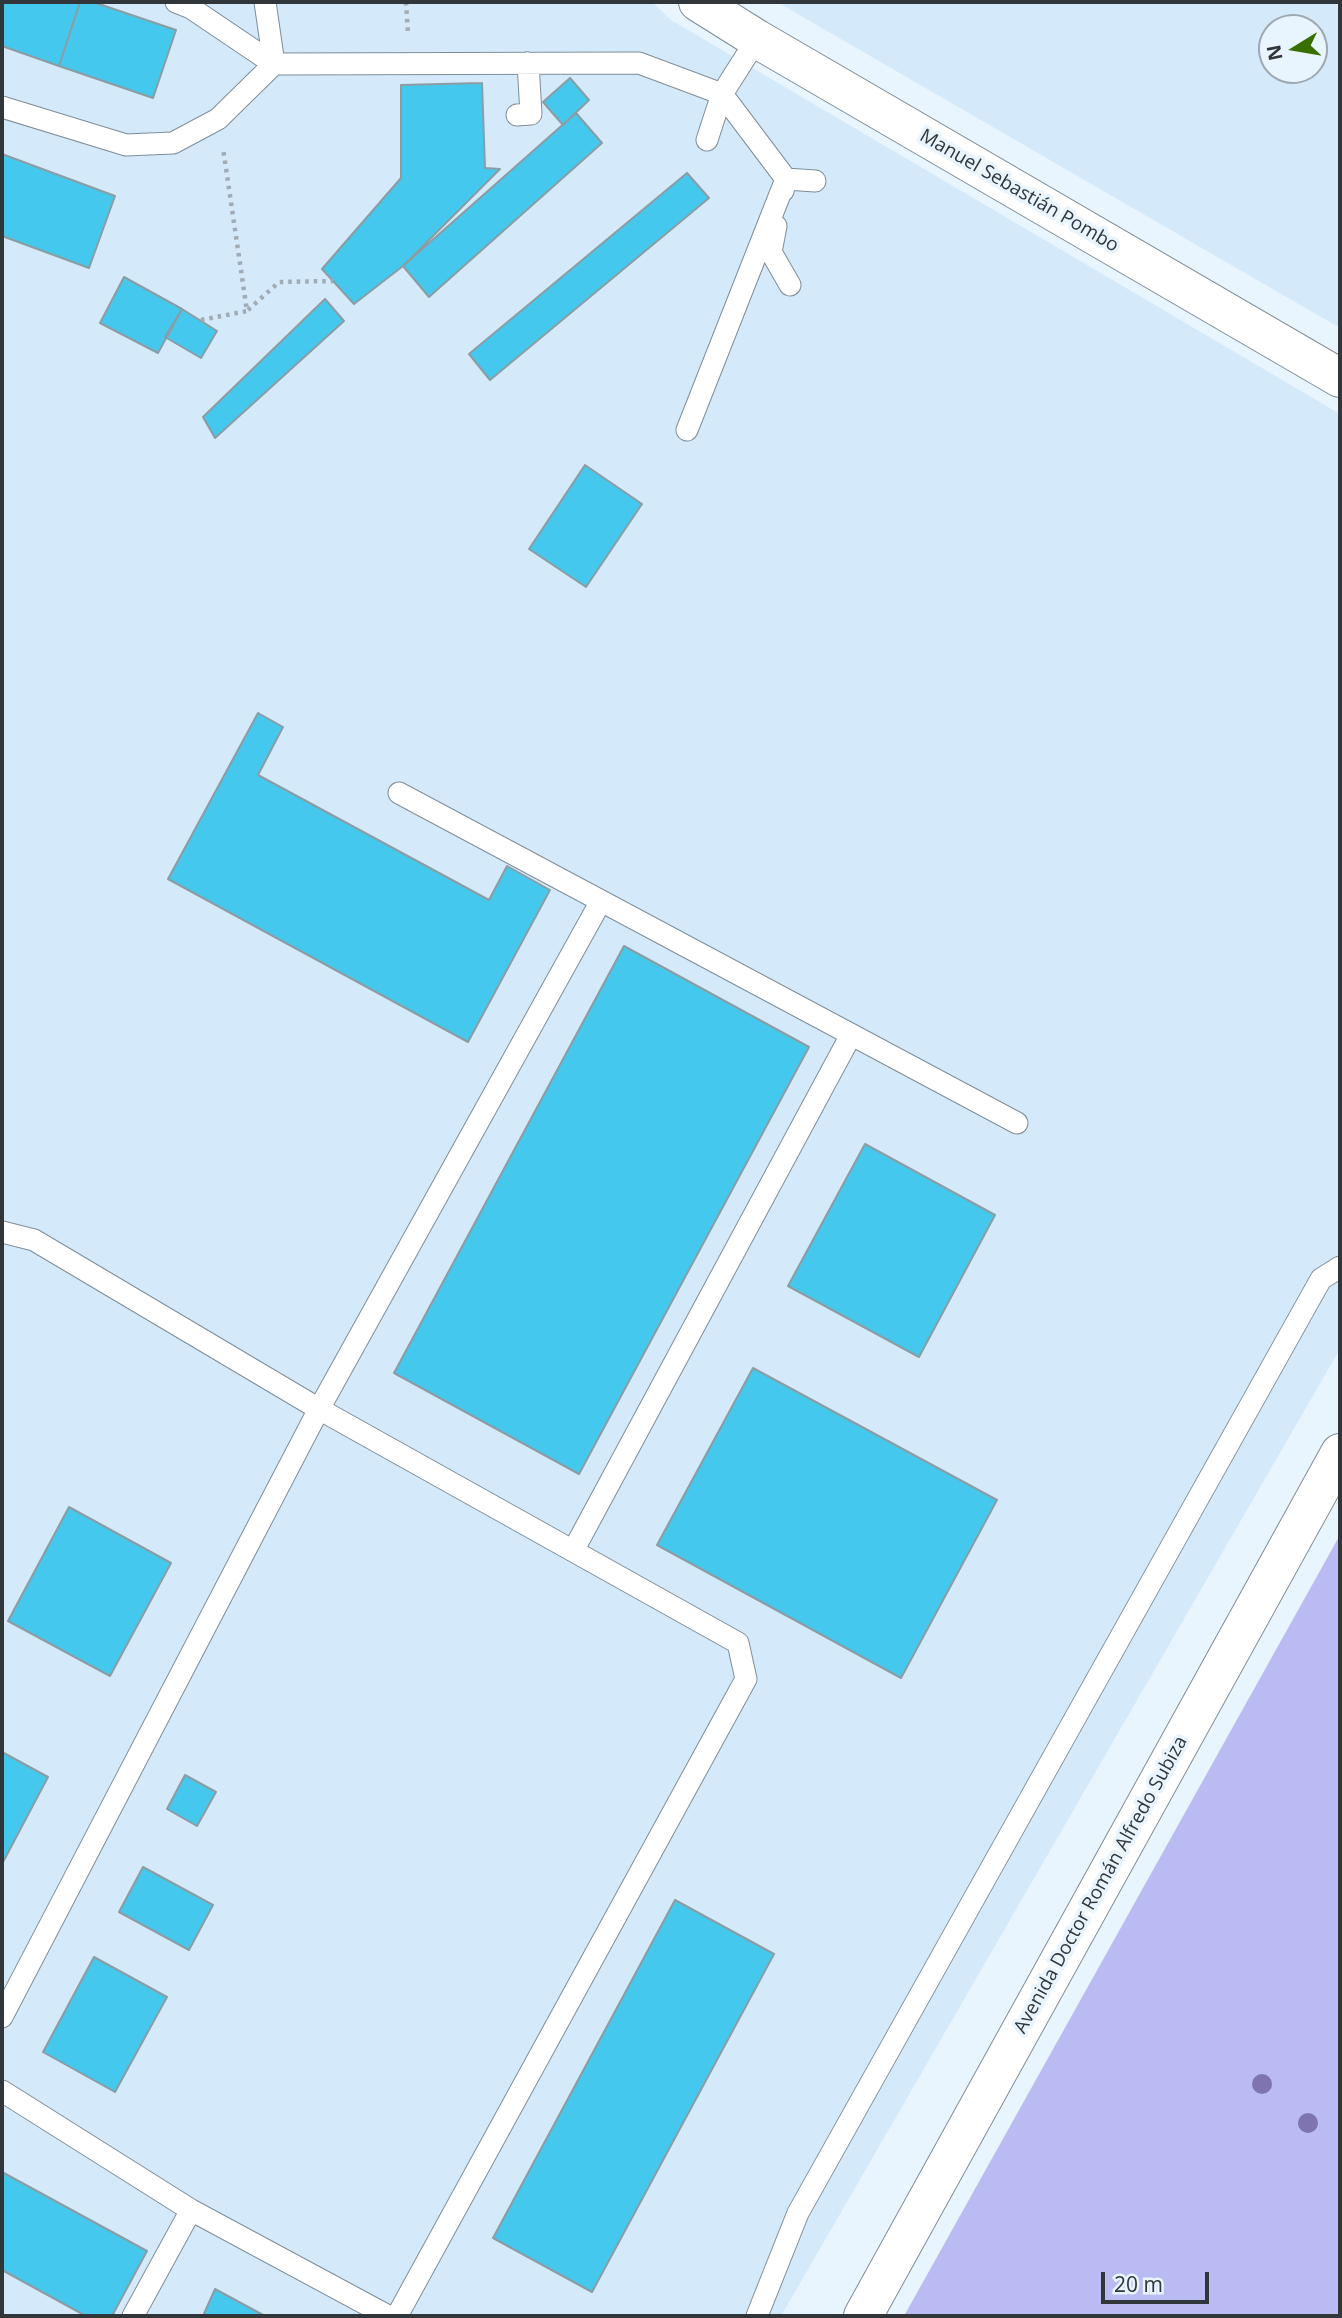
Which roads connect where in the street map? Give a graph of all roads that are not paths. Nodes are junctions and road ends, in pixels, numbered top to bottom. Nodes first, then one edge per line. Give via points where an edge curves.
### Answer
1 (176, 2) edge
2 (265, 2) edge
3 (698, 2) edge
4 (757, 39) junction
5 (528, 63) junction
6 (274, 64) junction
7 (722, 94) junction
8 (2, 107) edge
9 (517, 115) dead end
10 (707, 140) dead end
11 (786, 179) junction
12 (815, 181) dead end
13 (790, 285) dead end
14 (1340, 378) edge
15 (687, 430) dead end
16 (399, 793) dead end
17 (601, 901) junction
18 (851, 1035) junction
19 (1017, 1123) dead end
20 (2, 1232) edge
21 (1340, 1267) edge
22 (319, 1409) junction
23 (1340, 1453) edge
24 (573, 1551) junction
25 (2, 2017) edge
26 (2, 2091) edge
27 (191, 2210) junction
28 (133, 2316) edge
29 (388, 2316) edge
30 (397, 2316) edge
31 (757, 2316) edge
32 (863, 2316) edge

1 - 6 lane
2 - 6 lane
3 - 4 main road, Manuel Sebastián Pombo
4 - 7 lane
4 - 14 main road, Manuel Sebastián Pombo
5 - 6 lane
5 - 7 lane via 639,63
5 - 9 lane via 531,114
6 - 8 lane via 218,119 173,143 127,145
7 - 10 lane
7 - 11 lane
11 - 12 lane
11 - 13 lane via 771,252
11 - 15 lane
16 - 17 lane
17 - 18 lane
17 - 22 lane
18 - 19 lane
18 - 24 lane
20 - 22 lane via 34,1240
21 - 31 lane via 1321,1279 798,2213
22 - 24 lane
22 - 25 lane
23 - 32 main road, Avenida Doctor Román Alfredo Subiza
24 - 30 lane via 738,1643 746,1679
26 - 27 lane
27 - 28 lane
27 - 29 lane

